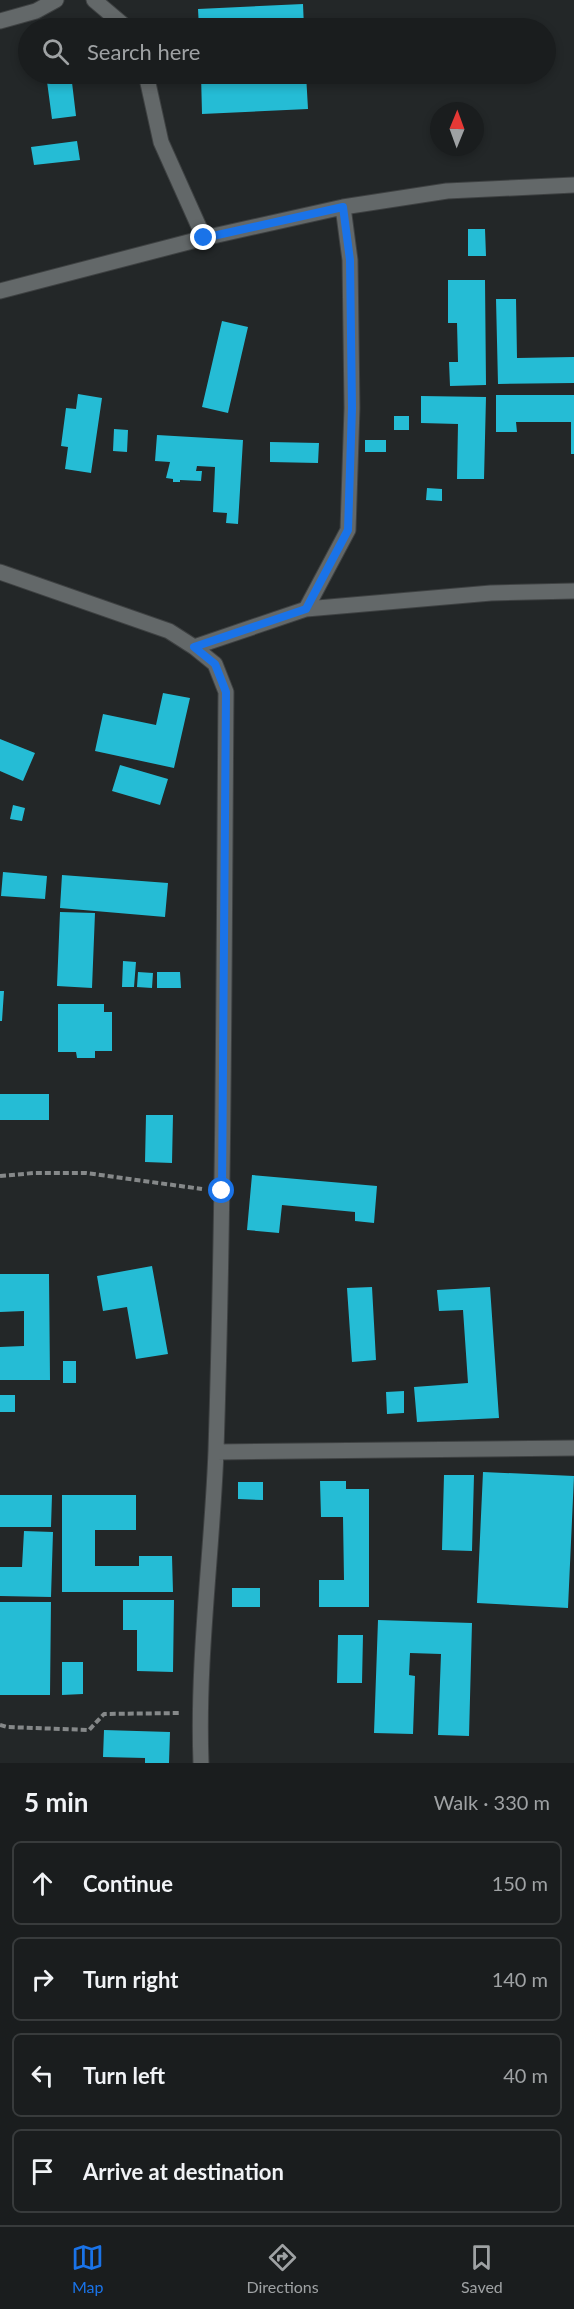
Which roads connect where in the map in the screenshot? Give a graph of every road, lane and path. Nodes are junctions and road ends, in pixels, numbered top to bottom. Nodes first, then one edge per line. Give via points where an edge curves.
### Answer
1 (56, 0) edge
2 (94, 0) edge
3 (115, 18) edge
4 (0, 21) edge
5 (148, 84) edge
6 (574, 185) edge
7 (343, 207) junction
8 (204, 238) junction
9 (1, 295) edge
10 (0, 572) edge
11 (574, 591) edge
12 (306, 609) junction
13 (194, 647) junction
14 (0, 1176) edge
15 (222, 1191) junction
16 (574, 1448) edge
17 (216, 1452) junction
18 (199, 1713) junction
19 (0, 1725) edge
20 (201, 1763) edge

1 - 4 street via 36,11
2 - 3 street
5 - 8 street via 161,142
6 - 7 street via 447,191
7 - 8 street
7 - 12 street via 350,260 352,396 348,530
8 - 9 street
10 - 13 street via 169,631
11 - 12 street via 491,593
12 - 13 street
13 - 15 street via 215,664 226,692
14 - 15 path via 86,1173
15 - 17 street
16 - 17 street
17 - 18 street
18 - 19 path via 104,1714 89,1730
18 - 20 street

